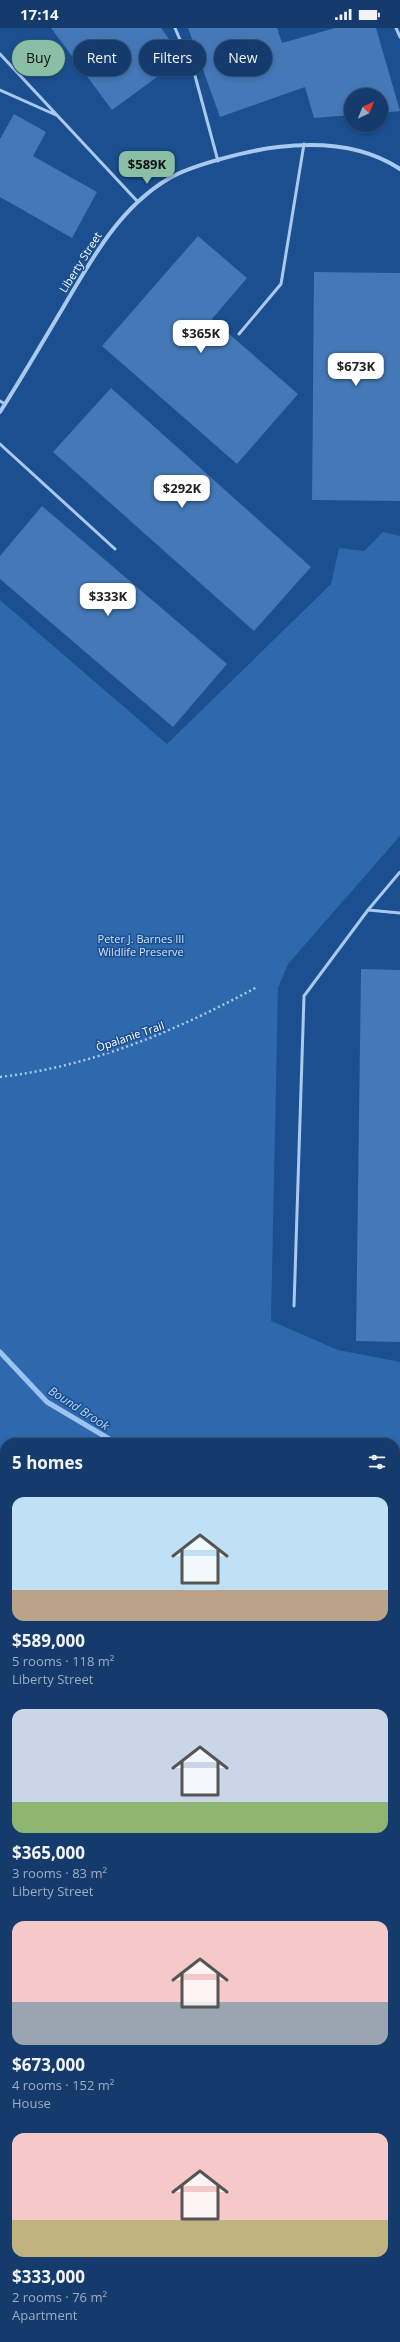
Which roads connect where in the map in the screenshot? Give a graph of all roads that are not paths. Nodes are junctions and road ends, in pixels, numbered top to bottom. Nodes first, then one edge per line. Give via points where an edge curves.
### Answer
1 (175, 28) edge
2 (396, 28) edge
3 (400, 37) edge
4 (0, 54) edge
5 (0, 90) edge
6 (58, 115) junction
7 (304, 144) junction
8 (218, 160) junction
9 (400, 169) edge
10 (138, 202) junction
11 (239, 334) dead end
12 (0, 401) edge
13 (5, 404) junction
14 (0, 412) edge
15 (0, 444) edge
16 (116, 550) dead end
17 (400, 872) edge
18 (368, 910) junction
19 (400, 913) edge
20 (294, 1306) dead end

1 - 8 lane via 194,72
2 - 3 lane
4 - 6 lane
5 - 6 lane
6 - 10 lane
7 - 8 street, Liberty Street via 266,148
7 - 9 street, Liberty Street via 345,147 389,162
7 - 11 lane via 281,284
8 - 10 street, Liberty Street via 168,179
10 - 13 street, Liberty Street via 101,243
12 - 13 lane
13 - 14 street, Liberty Street
15 - 16 lane
17 - 18 lane
18 - 19 lane
18 - 20 lane via 304,996

